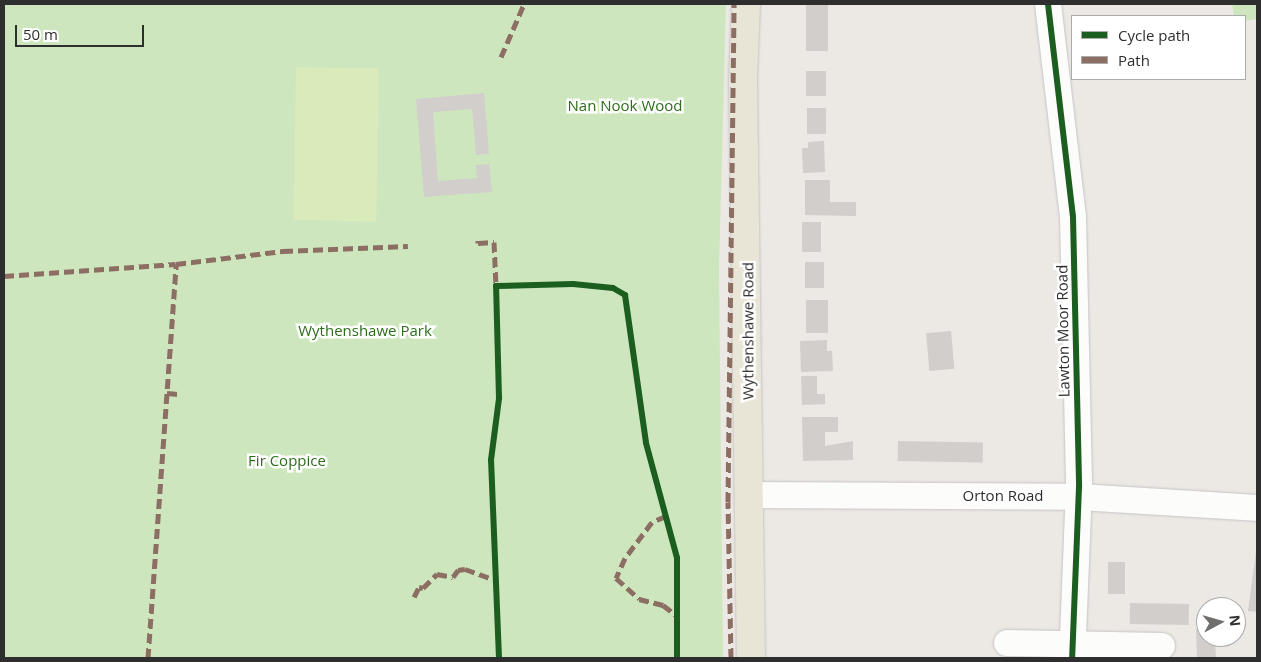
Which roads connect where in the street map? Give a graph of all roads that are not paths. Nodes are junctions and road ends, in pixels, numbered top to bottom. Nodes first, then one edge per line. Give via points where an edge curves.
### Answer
1 (746, 4) edge
2 (1048, 4) edge
3 (749, 495) junction
4 (1079, 497) junction
5 (1257, 508) edge
6 (1007, 643) dead end
7 (1162, 646) dead end
8 (1072, 652) edge
9 (751, 658) edge

1 - 3 main road, Wythenshawe Road
2 - 4 street, Lawton Moor Road via 1073,217
3 - 4 street, Orton Road
3 - 9 main road, Wythenshawe Road
4 - 5 street, Orton Road
4 - 8 street, Lawton Moor Road
6 - 8 street
7 - 8 street

